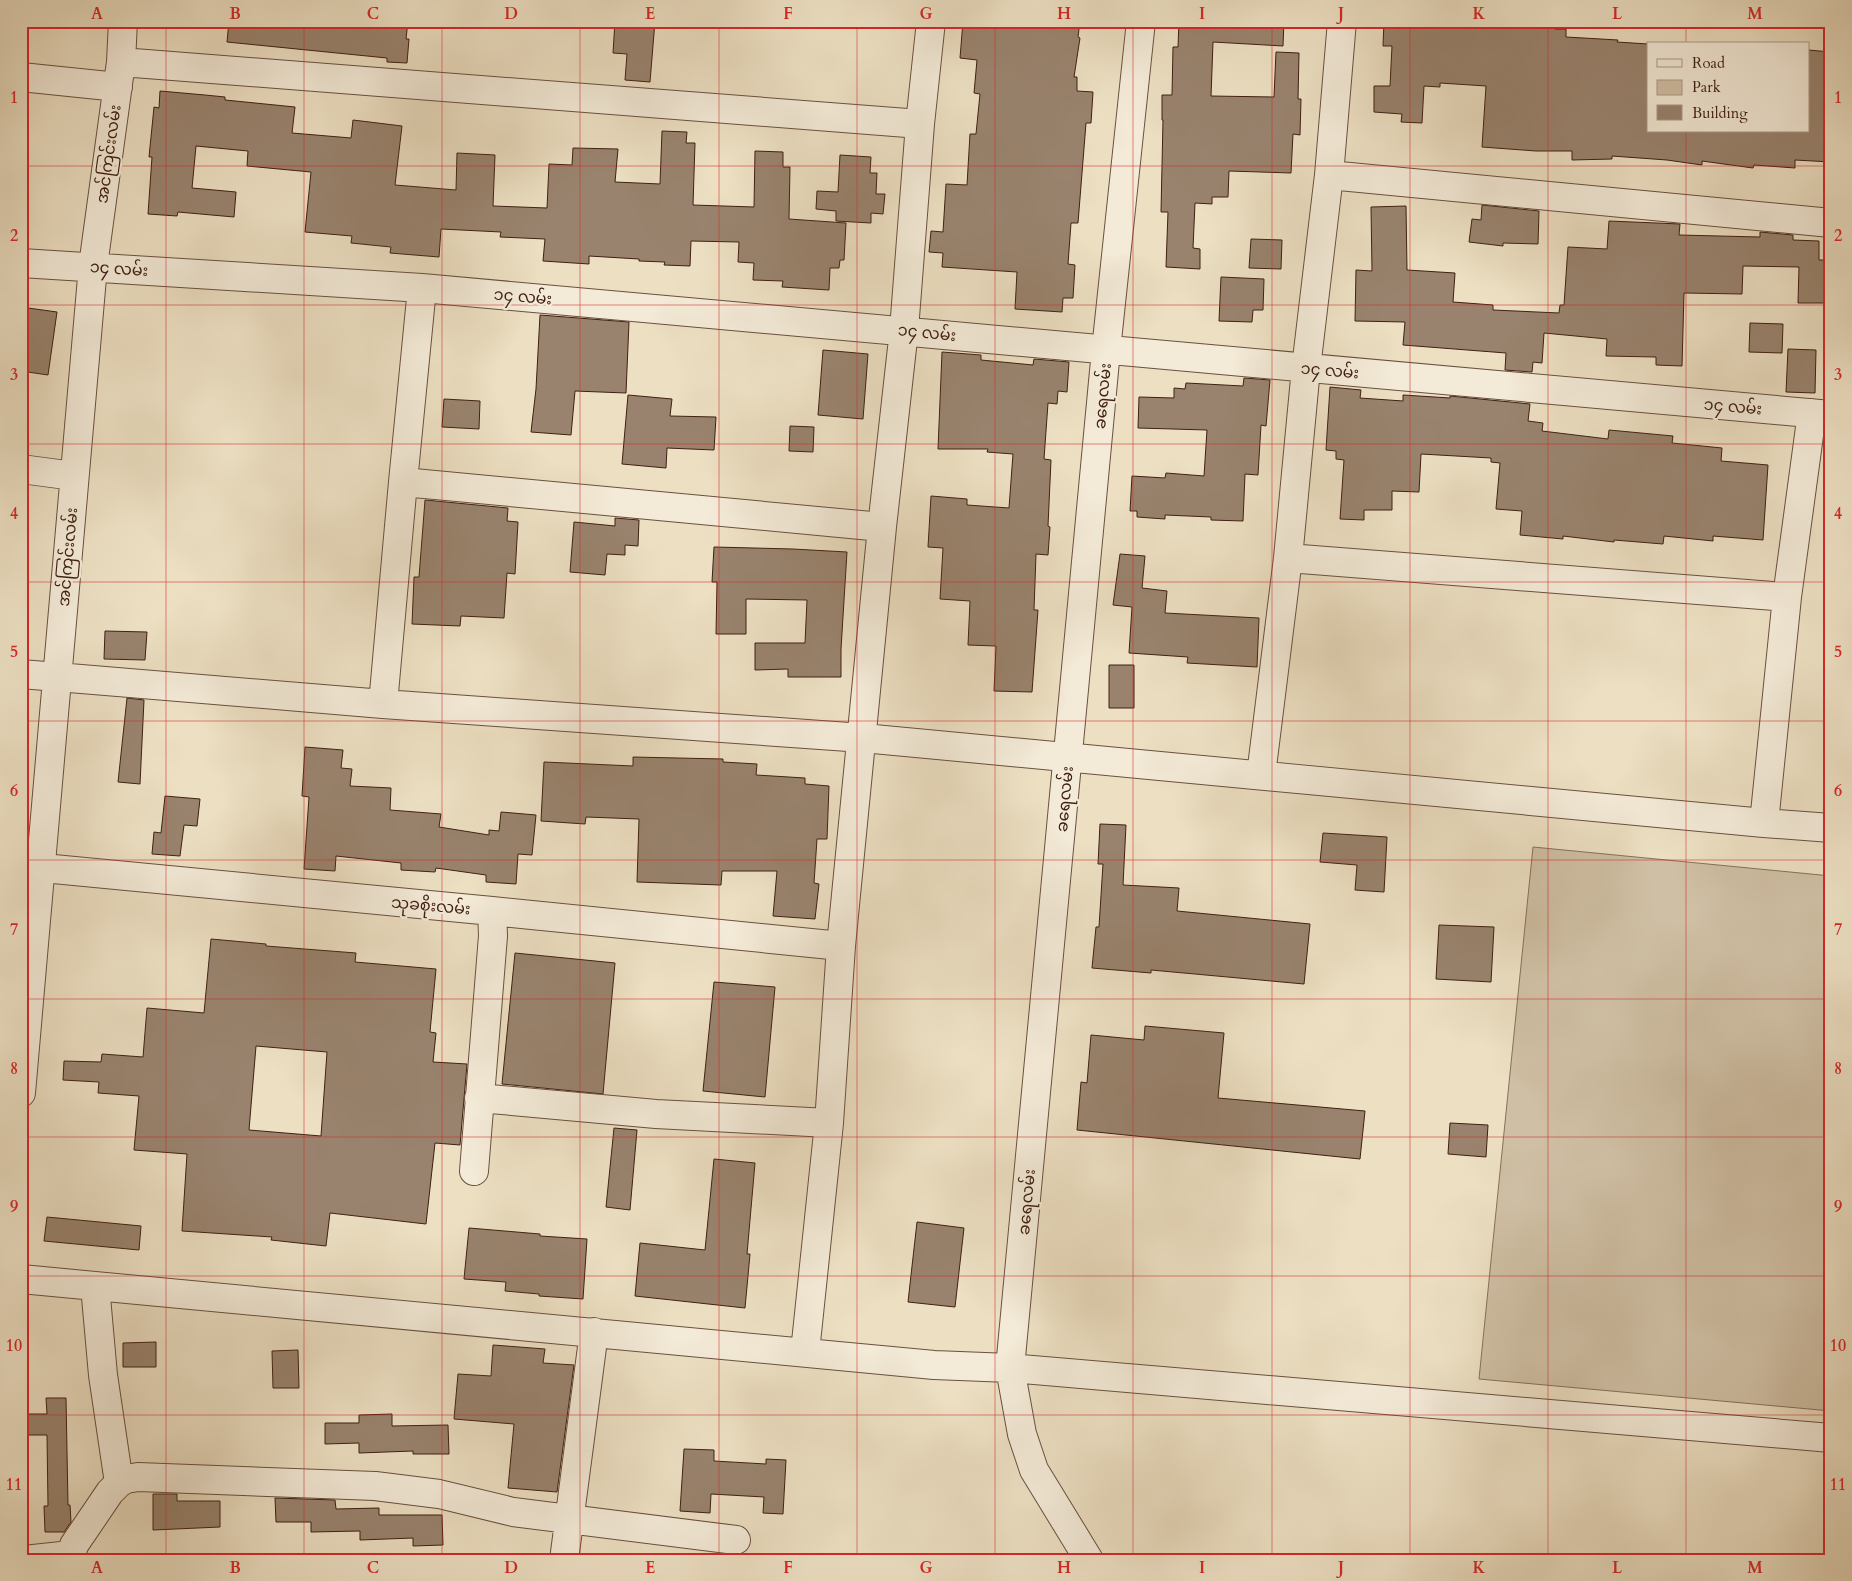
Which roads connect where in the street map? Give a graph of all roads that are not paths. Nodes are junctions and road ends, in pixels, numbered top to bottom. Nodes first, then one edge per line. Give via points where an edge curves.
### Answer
1 (123, 21) edge
2 (931, 21) edge
3 (1141, 21) edge
4 (1342, 21) edge
5 (119, 75) junction
6 (21, 78) edge
7 (920, 124) junction
8 (1329, 175) junction
9 (1831, 223) edge
10 (21, 263) edge
11 (93, 266) junction
12 (422, 288) junction
13 (904, 330) junction
14 (1106, 350) junction
15 (1306, 368) junction
16 (1822, 414) edge
17 (21, 469) edge
18 (74, 476) junction
19 (402, 482) junction
20 (882, 527) junction
21 (1288, 558) junction
22 (1787, 597) junction
23 (21, 674) edge
24 (57, 678) junction
25 (383, 704) junction
26 (863, 738) junction
27 (1068, 757) junction
28 (1261, 775) junction
29 (1764, 823) junction
30 (1831, 828) edge
31 (30, 867) edge
32 (492, 910) junction
33 (842, 946) junction
34 (21, 1093) edge
35 (479, 1098) junction
36 (829, 1123) junction
37 (474, 1171) dead end
38 (21, 1280) edge
39 (95, 1286) junction
40 (594, 1332) junction
41 (805, 1352) junction
42 (1010, 1368) junction
43 (1831, 1438) edge
44 (119, 1483) junction
45 (570, 1518) junction
46 (736, 1540) dead end
47 (70, 1557) edge
48 (24, 1560) edge
49 (564, 1560) edge
50 (1089, 1560) edge

1 - 5 street, အင်ကြင်းလမ်း
2 - 7 street
3 - 14 street, ခရေလမ်း
4 - 8 street
5 - 6 street
5 - 7 street
5 - 11 street, အင်ကြင်းလမ်း
7 - 13 street
8 - 9 street
8 - 15 street
10 - 11 street, ၁၄ လမ်း
11 - 12 street, ၁၄ လမ်း
11 - 18 street, အင်ကြင်းလမ်း
12 - 13 street, ၁၄ လမ်း
12 - 19 street
13 - 14 street, ၁၄ လမ်း
13 - 20 street
14 - 15 street, ၁၄ လမ်း
14 - 27 street, ခရေလမ်း
15 - 16 street, ၁၄ လမ်း
15 - 21 street
16 - 22 street
17 - 18 street
18 - 24 street, အင်ကြင်းလမ်း
19 - 20 street
19 - 25 street
20 - 26 street
21 - 22 street
21 - 28 street
22 - 29 street
23 - 24 street
24 - 25 street
24 - 31 street, အင်ကြင်းလမ်း
25 - 26 street
26 - 27 street
26 - 33 street
27 - 28 street
27 - 42 street, ခရေလမ်း
28 - 29 street
29 - 30 street
31 - 32 street, သုခစိုးလမ်း
31 - 34 street, အင်ကြင်းလမ်း
32 - 33 street, သုခစိုးလမ်း
32 - 35 street via 493,936
33 - 36 street
35 - 36 street via 656,1114
35 - 37 street
36 - 41 street
38 - 39 street
39 - 40 street
39 - 44 street via 103,1375
40 - 41 street
40 - 45 street
41 - 42 street via 934,1365
42 - 43 street
42 - 50 street, ခရေလမ်း via 1022,1434 1034,1470
44 - 45 street via 138,1477 375,1486 439,1494 514,1512
44 - 47 street via 74,1545
45 - 46 street
45 - 49 street
47 - 48 street

